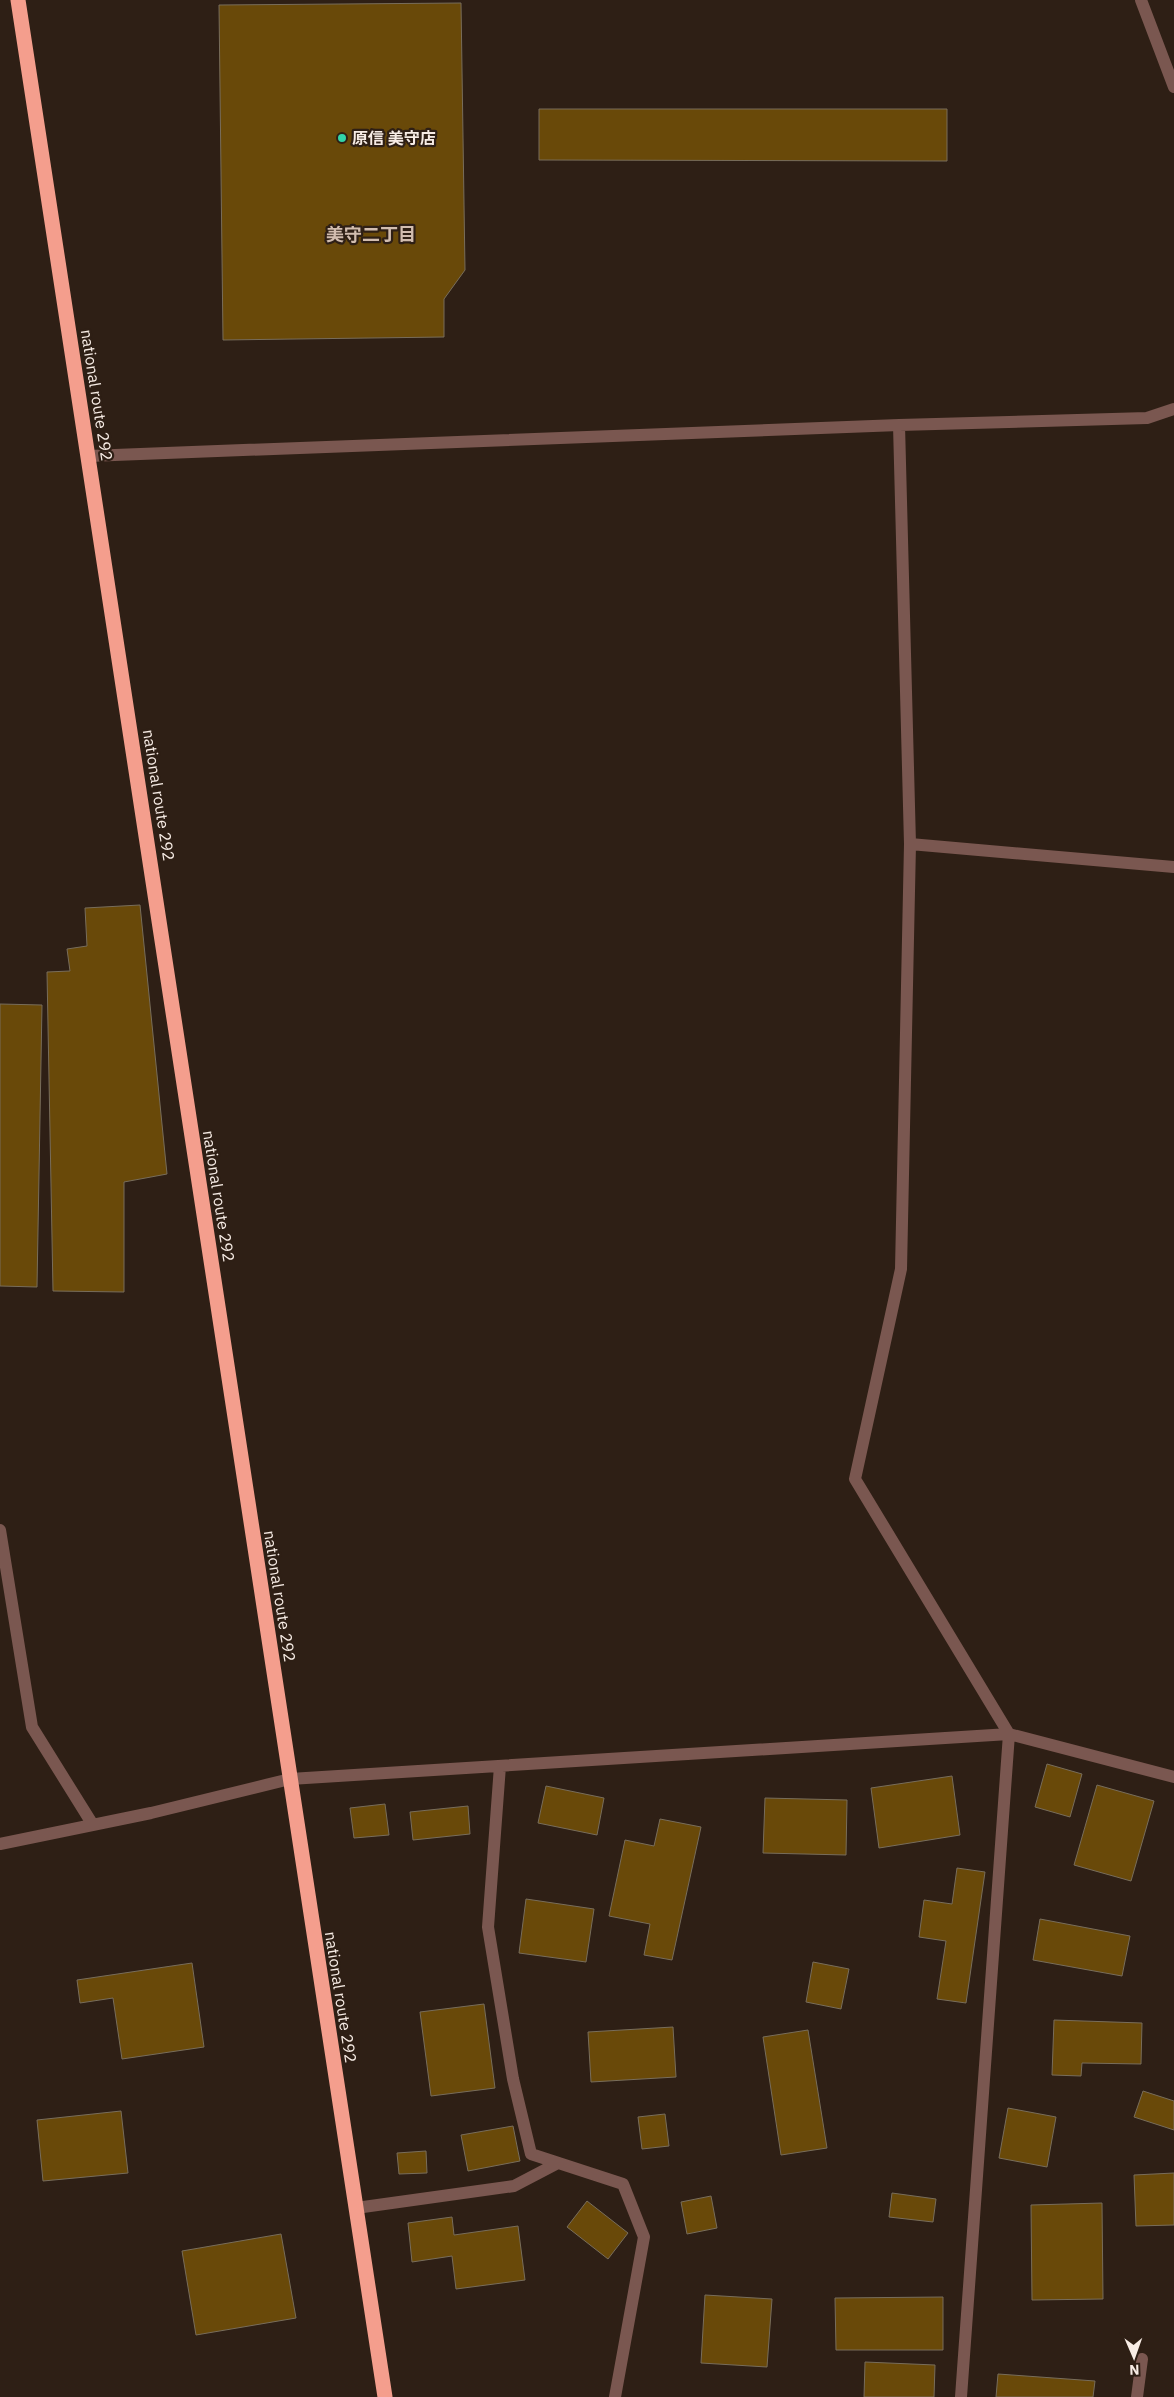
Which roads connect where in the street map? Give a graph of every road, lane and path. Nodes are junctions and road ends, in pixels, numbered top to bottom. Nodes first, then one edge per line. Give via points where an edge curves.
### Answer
1 (18, 0) edge
2 (1141, 0) edge
3 (1174, 86) edge
4 (1174, 409) edge
5 (899, 425) junction
6 (89, 456) junction
7 (910, 844) junction
8 (1174, 867) edge
9 (0, 1530) edge
10 (1010, 1734) junction
11 (500, 1766) junction
12 (1174, 1777) edge
13 (290, 1779) junction
14 (93, 1825) junction
15 (0, 1844) edge
16 (558, 2163) junction
17 (356, 2208) junction
18 (1142, 2359) dead end
19 (385, 2397) edge
20 (615, 2397) edge
21 (961, 2397) edge
22 (1137, 2397) edge

1 - 6 highway, national route 292
2 - 3 street
4 - 5 street via 1147,418
5 - 6 street
5 - 7 street
6 - 13 highway, national route 292
7 - 8 street
7 - 10 street via 901,1269 854,1479
9 - 14 street via 32,1727
10 - 11 street
10 - 12 street
10 - 21 street
11 - 13 street
11 - 16 street via 488,1928 513,2079 531,2154
13 - 14 street
13 - 17 highway, national route 292
14 - 15 street
16 - 17 street via 514,2186
16 - 20 street via 623,2184 644,2237
17 - 19 highway, national route 292
18 - 22 street

